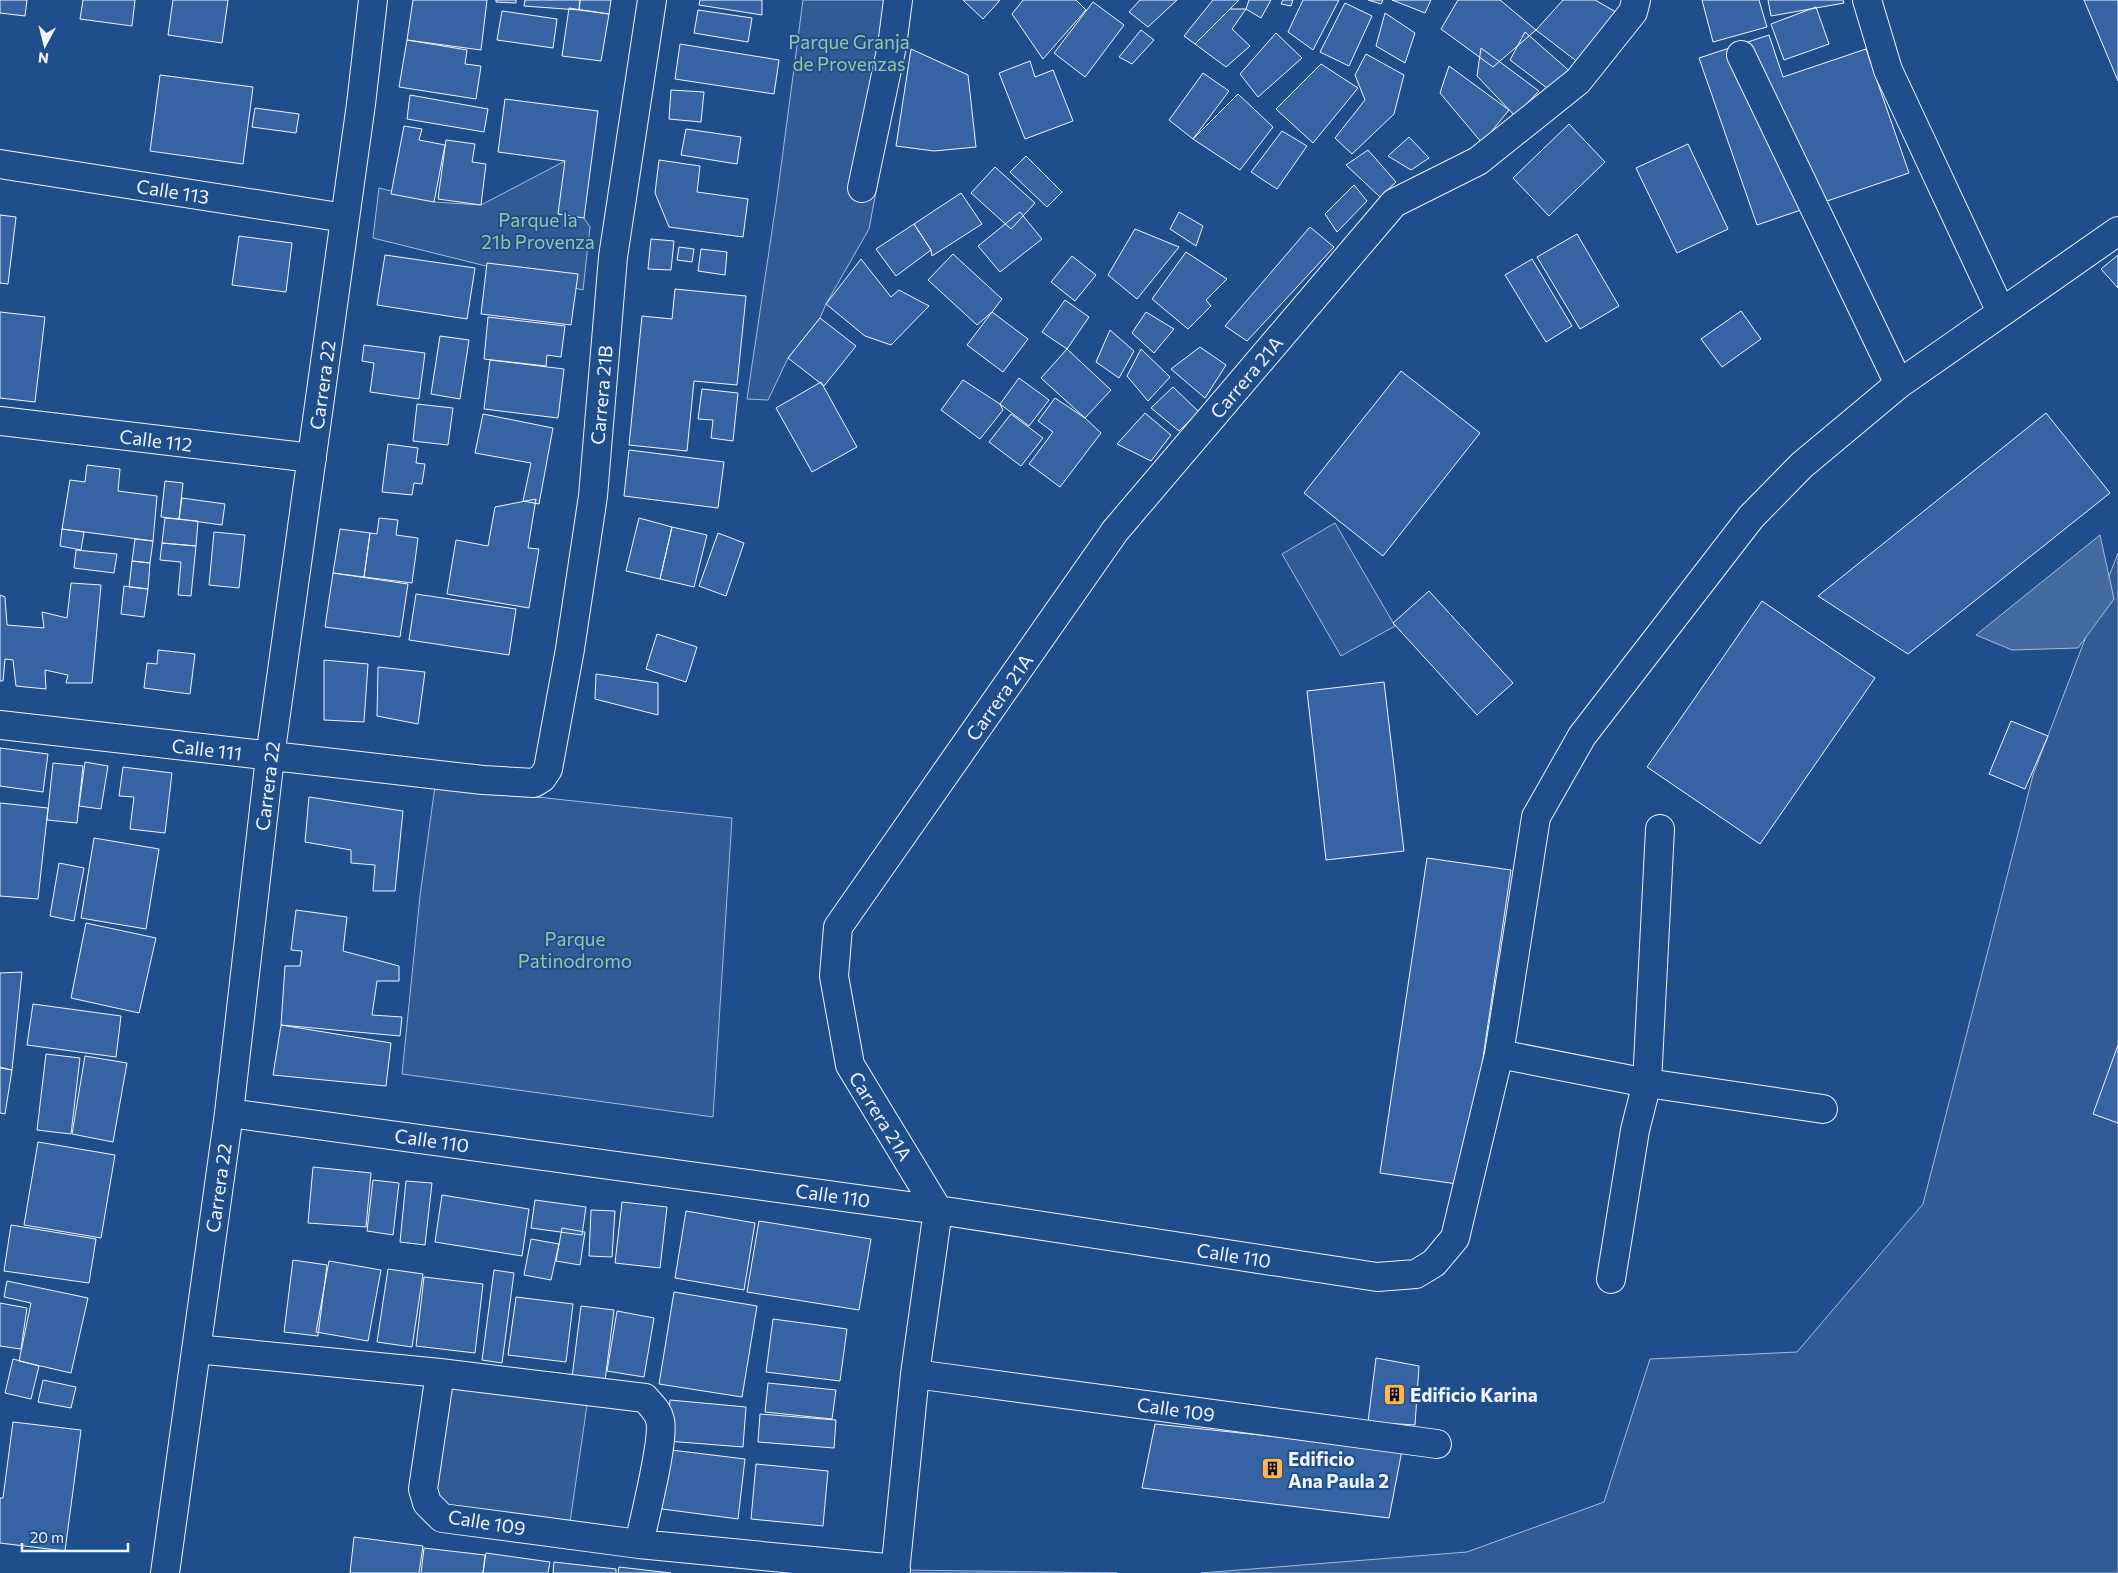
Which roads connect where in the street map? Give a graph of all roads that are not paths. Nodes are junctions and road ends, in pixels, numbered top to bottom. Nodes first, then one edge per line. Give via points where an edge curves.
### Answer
1 (373, 0) edge
2 (652, 0) edge
3 (898, 0) edge
4 (1636, 0) edge
5 (1867, 0) edge
6 (1741, 55) dead end
7 (0, 164) edge
8 (862, 188) dead end
9 (345, 218) junction
10 (2118, 231) edge
11 (2000, 312) junction
12 (1899, 384) junction
13 (0, 421) edge
14 (312, 458) junction
15 (0, 725) edge
16 (270, 757) junction
17 (534, 783) joint
18 (1660, 829) dead end
19 (1499, 1054) junction
20 (1647, 1083) junction
21 (1823, 1108) dead end
22 (229, 1113) junction
23 (938, 1210) junction
24 (1611, 1279) dead end
25 (196, 1349) junction
26 (440, 1373) junction
27 (915, 1374) junction
28 (1437, 1444) dead end
29 (639, 1544) junction
30 (896, 1571) edge
31 (165, 1573) edge

1 - 9 street, Carrera 22
2 - 17 street, Carrera 21B via 613,257 593,496 572,639 548,769
3 - 8 street via 892,46
4 - 23 street, Carrera 21A via 1633,12 1578,81 1478,161 1394,203 1115,531 838,926 834,976 850,1066
5 - 11 street via 1888,70
6 - 12 street
7 - 9 street, Calle 113
9 - 14 street, Carrera 22
10 - 11 street
11 - 12 street
12 - 19 street via 1802,465 1751,518 1582,736 1536,817
13 - 14 street, Calle 112
14 - 16 street, Carrera 22
15 - 16 street, Calle 111
16 - 17 street, Calle 111
16 - 22 street, Carrera 22
18 - 20 street
19 - 20 street
19 - 23 street, Calle 110 via 1455,1238 1434,1263 1416,1274 1377,1277
20 - 21 street
20 - 24 street via 1635,1130
22 - 23 street, Calle 110
22 - 25 street, Carrera 22
23 - 27 street
25 - 26 street
25 - 31 street, Carrera 22
26 - 29 street, Calle 109 via 422,1489 427,1503 442,1518
26 - 29 street via 644,1398 654,1407 661,1421 659,1448
27 - 28 street, Calle 109
27 - 30 street
29 - 30 street, Calle 109

